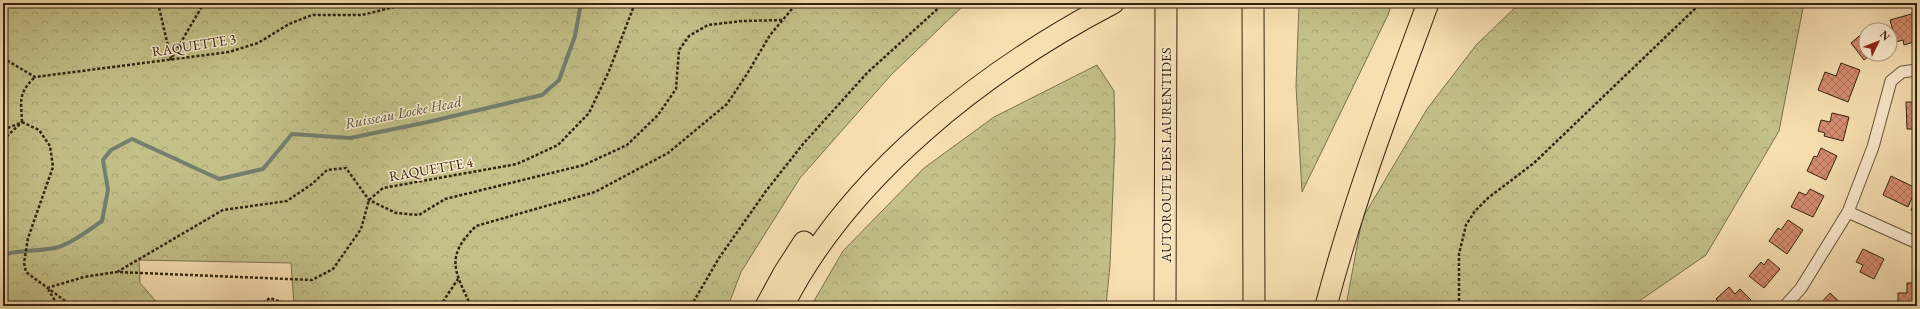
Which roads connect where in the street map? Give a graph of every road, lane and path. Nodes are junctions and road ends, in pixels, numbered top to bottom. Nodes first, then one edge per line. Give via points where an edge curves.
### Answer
1 (158, 3) edge
2 (204, 3) edge
3 (410, 3) edge
4 (635, 3) edge
5 (796, 3) edge
6 (944, 3) edge
7 (1083, 3) edge
8 (1113, 3) edge
9 (1166, 3) edge
10 (1253, 3) edge
11 (1428, 3) edge
12 (1701, 3) edge
13 (783, 20) junction
14 (3, 58) edge
15 (172, 59) junction
16 (1917, 70) edge
17 (35, 77) junction
18 (22, 122) junction
19 (3, 130) edge
20 (3, 140) edge
21 (369, 200) junction
22 (1848, 212) junction
23 (1917, 243) edge
24 (117, 272) junction
25 (458, 279) junction
26 (1165, 282) junction
27 (47, 288) junction
28 (58, 306) edge
29 (72, 306) edge
30 (260, 306) edge
31 (288, 306) edge
32 (440, 306) edge
33 (471, 306) edge
34 (692, 306) edge
35 (766, 306) edge
36 (783, 306) edge
37 (1160, 306) edge
38 (1165, 306) edge
39 (1254, 306) edge
40 (1326, 306) edge
41 (1459, 306) edge
42 (1785, 306) edge

1 - 15 path
2 - 15 path
3 - 15 path, RAQUETTE 3 via 362,15 312,15 289,24 258,43 229,52
4 - 21 path, RAQUETTE 4 via 609,71 589,113 558,145 517,164 383,188
5 - 13 path
6 - 34 path via 867,72 803,144 719,258
7 - 35 highway via 1023,40 960,84 870,164 842,193 806,239
8 - 36 highway via 1044,42 998,74 911,144 842,214 805,266
9 - 26 highway, AUTOROUTE DES LAURENTIDES
10 - 39 highway
11 - 40 highway via 1365,176
12 - 41 path via 1534,163 1475,211 1466,225 1459,254
13 - 21 path via 708,25 689,36 679,50 676,89 658,115 627,144 584,165 446,199 419,215 396,213
13 - 25 path via 770,35 727,104 668,153 595,192 476,226 462,240 455,255
14 - 17 path
15 - 17 path, RAQUETTE 3
16 - 22 street via 1902,72 1891,82 1873,148
17 - 18 path via 24,86 21,102
18 - 19 path
18 - 20 path
18 - 27 path via 39,130 50,146 54,167 28,238 24,263 26,272
21 - 24 path via 346,168 327,170 287,201 223,210
21 - 24 path via 361,228 334,269 312,280
22 - 23 street
22 - 42 street via 1801,288
24 - 27 path via 84,277
25 - 32 path
25 - 33 path
26 - 37 highway
26 - 38 highway, AUTOROUTE DES LAURENTIDES
27 - 28 path
27 - 29 path
30 - 31 path via 270,298

